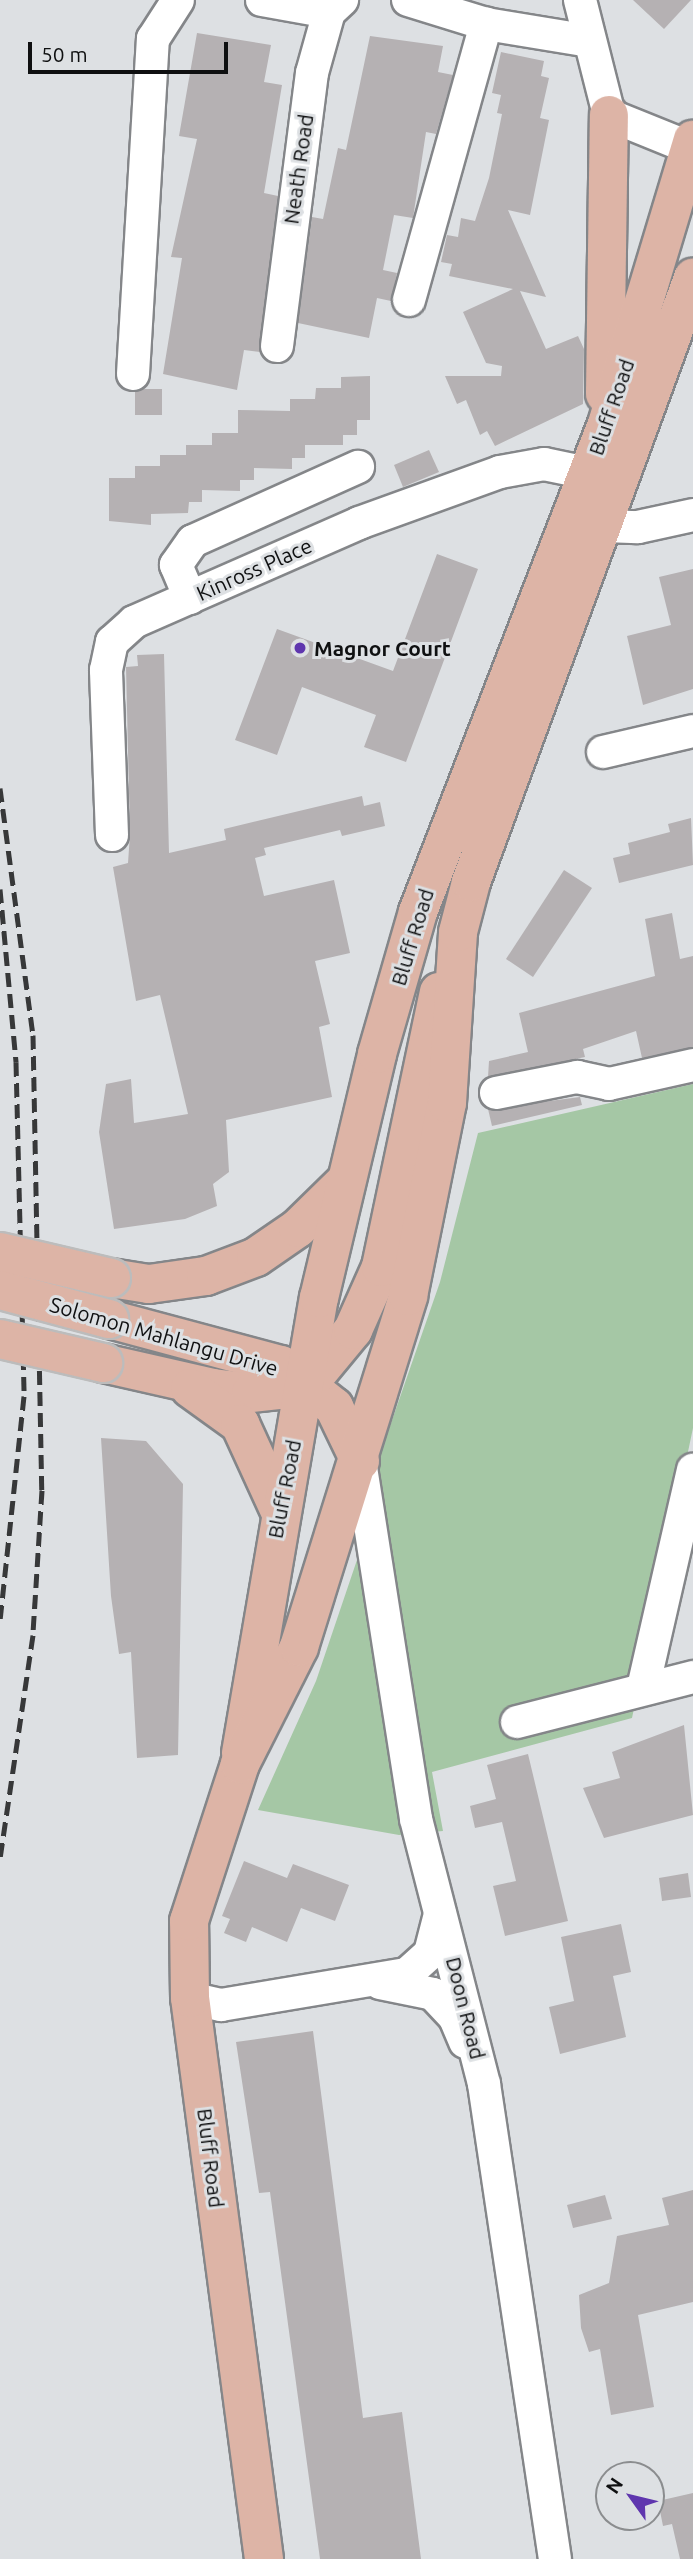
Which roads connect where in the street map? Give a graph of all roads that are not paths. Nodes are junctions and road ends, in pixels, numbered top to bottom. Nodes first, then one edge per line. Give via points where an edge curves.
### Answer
1 (178, 0) edge
2 (262, 0) edge
3 (408, 0) edge
4 (580, 0) edge
5 (336, 6) edge
6 (486, 24) junction
7 (590, 41) junction
8 (609, 115) junction
9 (692, 145) edge
10 (693, 278) edge
11 (409, 300) dead end
12 (277, 346) dead end
13 (133, 374) dead end
14 (607, 424) junction
15 (358, 467) dead end
16 (588, 473) junction
17 (693, 515) edge
18 (605, 526) junction
19 (190, 598) junction
20 (693, 731) edge
21 (603, 751) dead end
22 (112, 835) dead end
23 (458, 932) junction
24 (693, 1065) edge
25 (496, 1093) dead end
26 (344, 1183) junction
27 (0, 1252) edge
28 (0, 1290) edge
29 (0, 1339) edge
30 (177, 1379) junction
31 (306, 1388) junction
32 (359, 1461) junction
33 (693, 1470) edge
34 (279, 1509) junction
35 (693, 1678) edge
36 (643, 1688) junction
37 (517, 1722) dead end
38 (240, 1765) junction
39 (440, 1911) junction
40 (378, 1983) junction
41 (190, 1998) junction
42 (484, 2084) junction
43 (264, 2559) edge
44 (555, 2559) edge

1 - 13 street via 153,39
2 - 5 street
3 - 6 street
4 - 7 street
5 - 12 street, Neath Road via 293,187
6 - 7 street
6 - 11 street
7 - 8 street
8 - 9 street
8 - 14 main road
9 - 14 main road, Bluff Road
10 - 18 main road, Bluff Road
14 - 16 main road, Bluff Road
15 - 19 street via 193,541 176,565
16 - 19 street, Kinross Place via 544,464 500,472 359,523
16 - 26 main road, Bluff Road via 418,912
17 - 18 street via 638,527
18 - 23 main road, Bluff Road via 527,727
19 - 22 street, Kinross Place via 134,622 108,653
20 - 21 street
23 - 31 main road via 434,1006 381,1267 353,1330
23 - 32 main road, Bluff Road via 457,1008 437,1164 408,1296
24 - 25 street via 610,1084 577,1077
26 - 27 main road, bridge via 298,1228 256,1257 206,1276 149,1284
26 - 31 main road, Bluff Road
28 - 31 main road, Solomon Mahlangu Drive, bridge via 281,1364
29 - 30 main road, Solomon Mahlangu Drive, bridge
30 - 31 main road, Solomon Mahlangu Drive via 251,1393
30 - 34 main road via 240,1424
31 - 32 main road via 334,1407
31 - 34 main road, Bluff Road
32 - 38 main road, Bluff Road via 299,1647
32 - 39 street, Doon Road via 416,1819
33 - 36 street
34 - 38 main road, Bluff Road
35 - 36 street
36 - 37 street
38 - 41 main road, Bluff Road via 196,1883 187,1952
39 - 40 street via 430,1953 407,1974
39 - 42 street, Doon Road
40 - 41 street via 221,2005
40 - 42 street via 433,1994 446,2005
41 - 43 main road, Bluff Road
42 - 44 street, Doon Road

